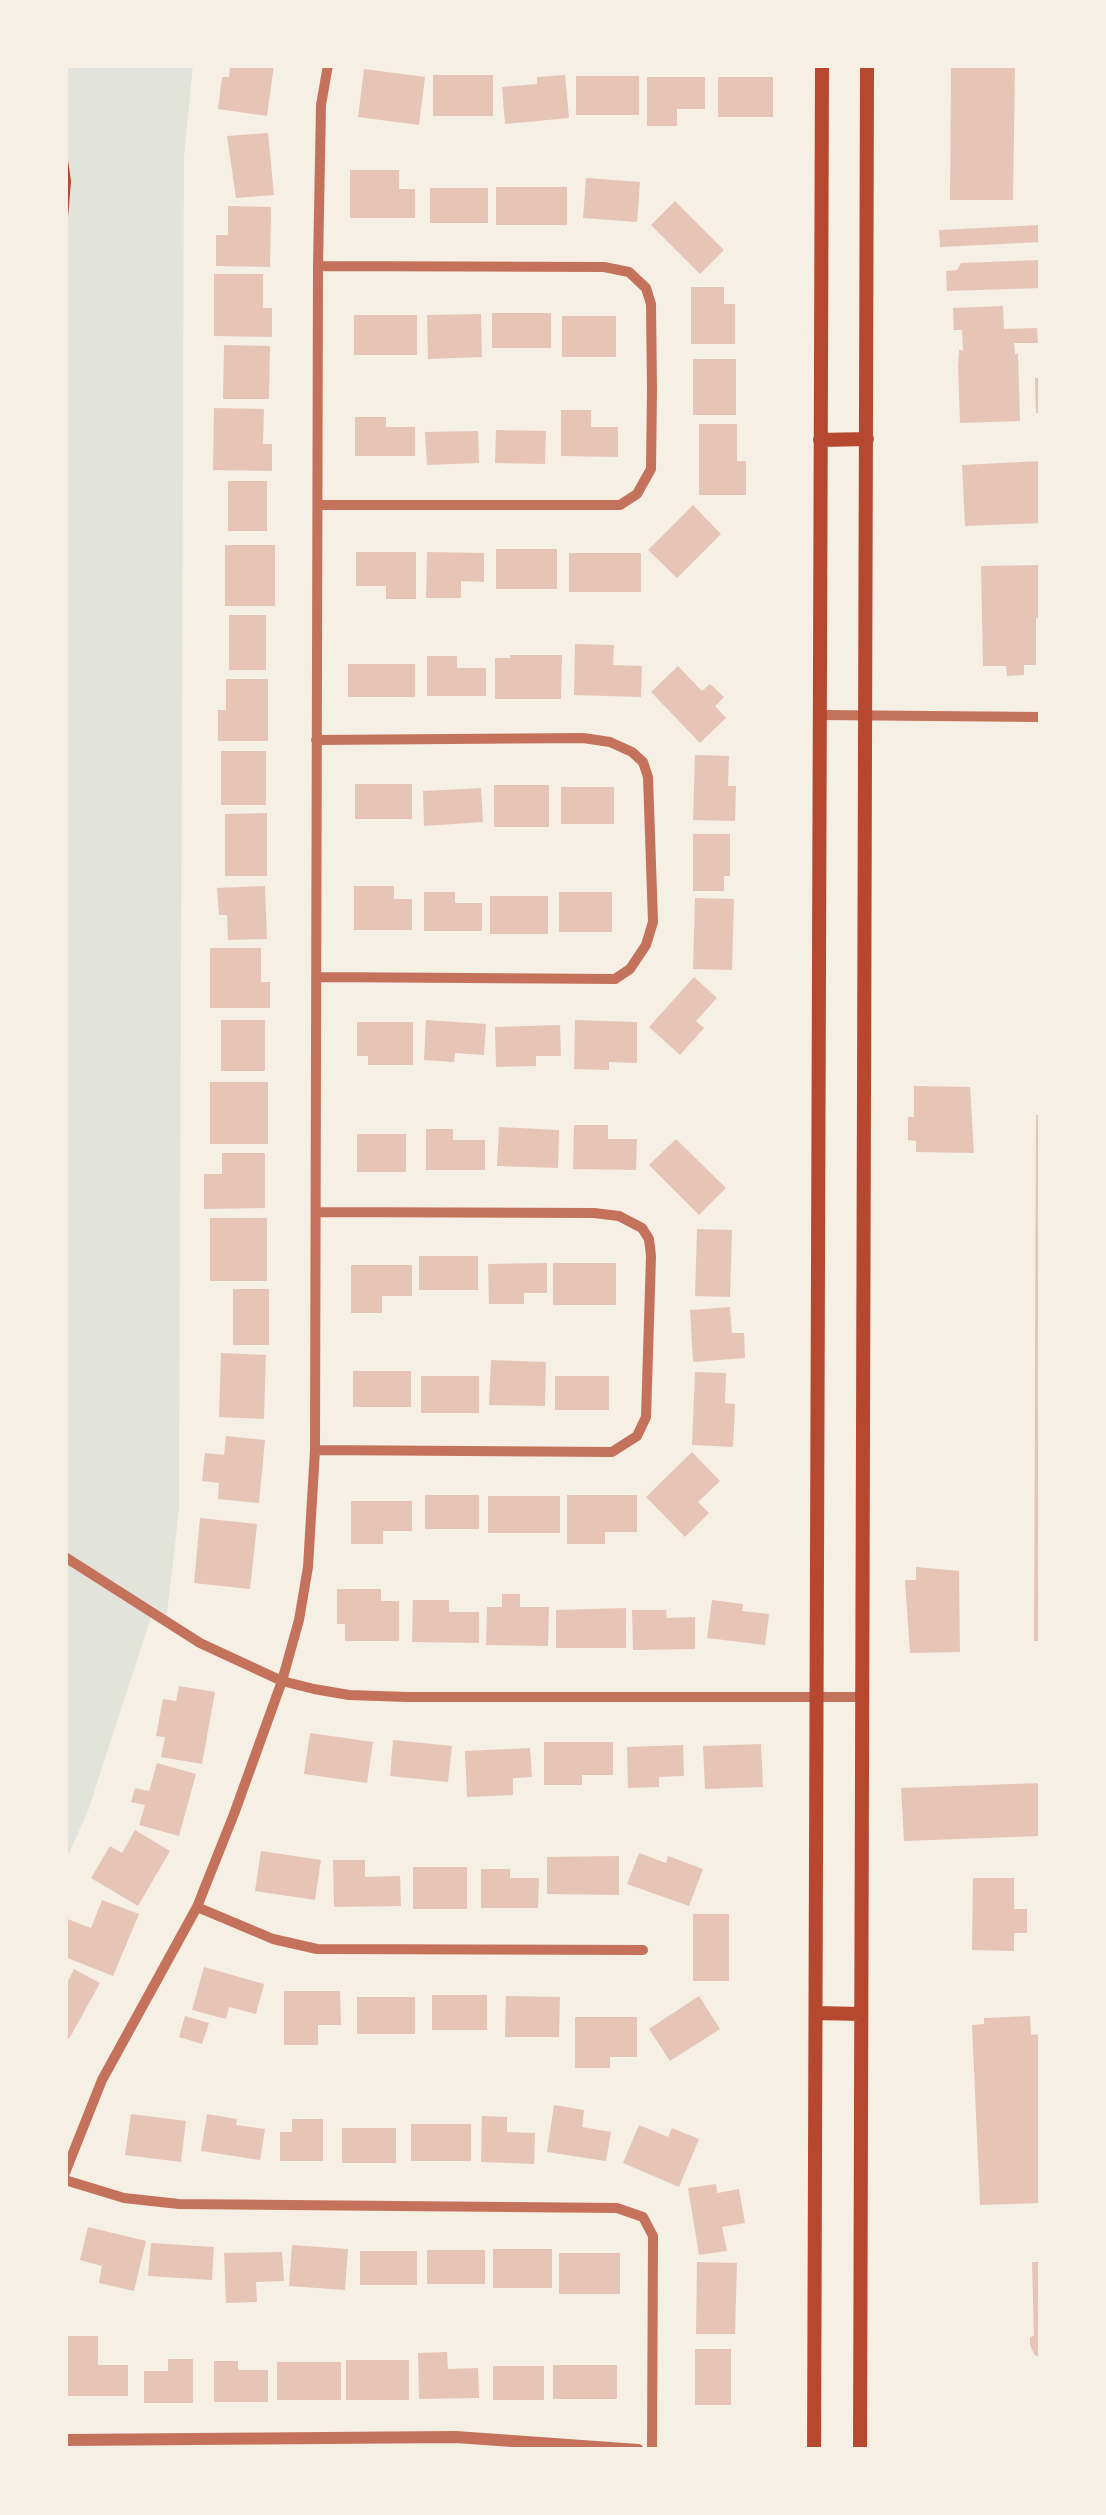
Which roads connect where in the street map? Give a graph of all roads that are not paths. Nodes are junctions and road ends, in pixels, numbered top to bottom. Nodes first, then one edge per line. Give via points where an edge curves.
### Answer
1 (328, 65) edge
2 (822, 65) edge
3 (867, 65) edge
4 (318, 266) junction
5 (866, 439) junction
6 (820, 440) junction
7 (318, 505) junction
8 (820, 715) junction
9 (864, 715) junction
10 (1041, 717) edge
11 (316, 740) junction
12 (318, 976) junction
13 (316, 1212) junction
14 (315, 1450) junction
15 (65, 1557) edge
16 (282, 1681) junction
17 (818, 1696) junction
18 (862, 1697) junction
19 (196, 1907) junction
20 (643, 1950) dead end
21 (816, 2013) junction
22 (861, 2014) junction
23 (65, 2176) edge
24 (65, 2440) edge
25 (638, 2450) edge
26 (652, 2450) edge
27 (814, 2450) edge
28 (860, 2450) edge

1 - 4 street via 321,105
2 - 6 main road
3 - 5 main road
4 - 7 street
4 - 7 street via 604,267 630,272 652,304 651,469 637,494 620,505
5 - 6 main road
5 - 9 main road
6 - 8 main road
7 - 11 street
8 - 9 street
8 - 17 main road
9 - 10 street
9 - 18 main road
11 - 12 street
11 - 12 street via 584,738 632,752 648,777 653,922 646,945 615,979
12 - 13 street
13 - 14 street
13 - 14 street via 594,1212 630,1219 650,1239 650,1324 646,1417 637,1436 612,1452
14 - 16 street via 308,1567
15 - 16 street via 200,1643
16 - 17 street via 349,1695 407,1697
16 - 19 street
17 - 18 street
17 - 21 main road
18 - 22 main road
19 - 20 street via 317,1949
19 - 23 street via 102,2080
21 - 22 main road
21 - 27 main road
22 - 28 main road
23 - 26 street via 124,2198 179,2204 617,2208 643,2217 653,2236
24 - 25 street via 456,2437

